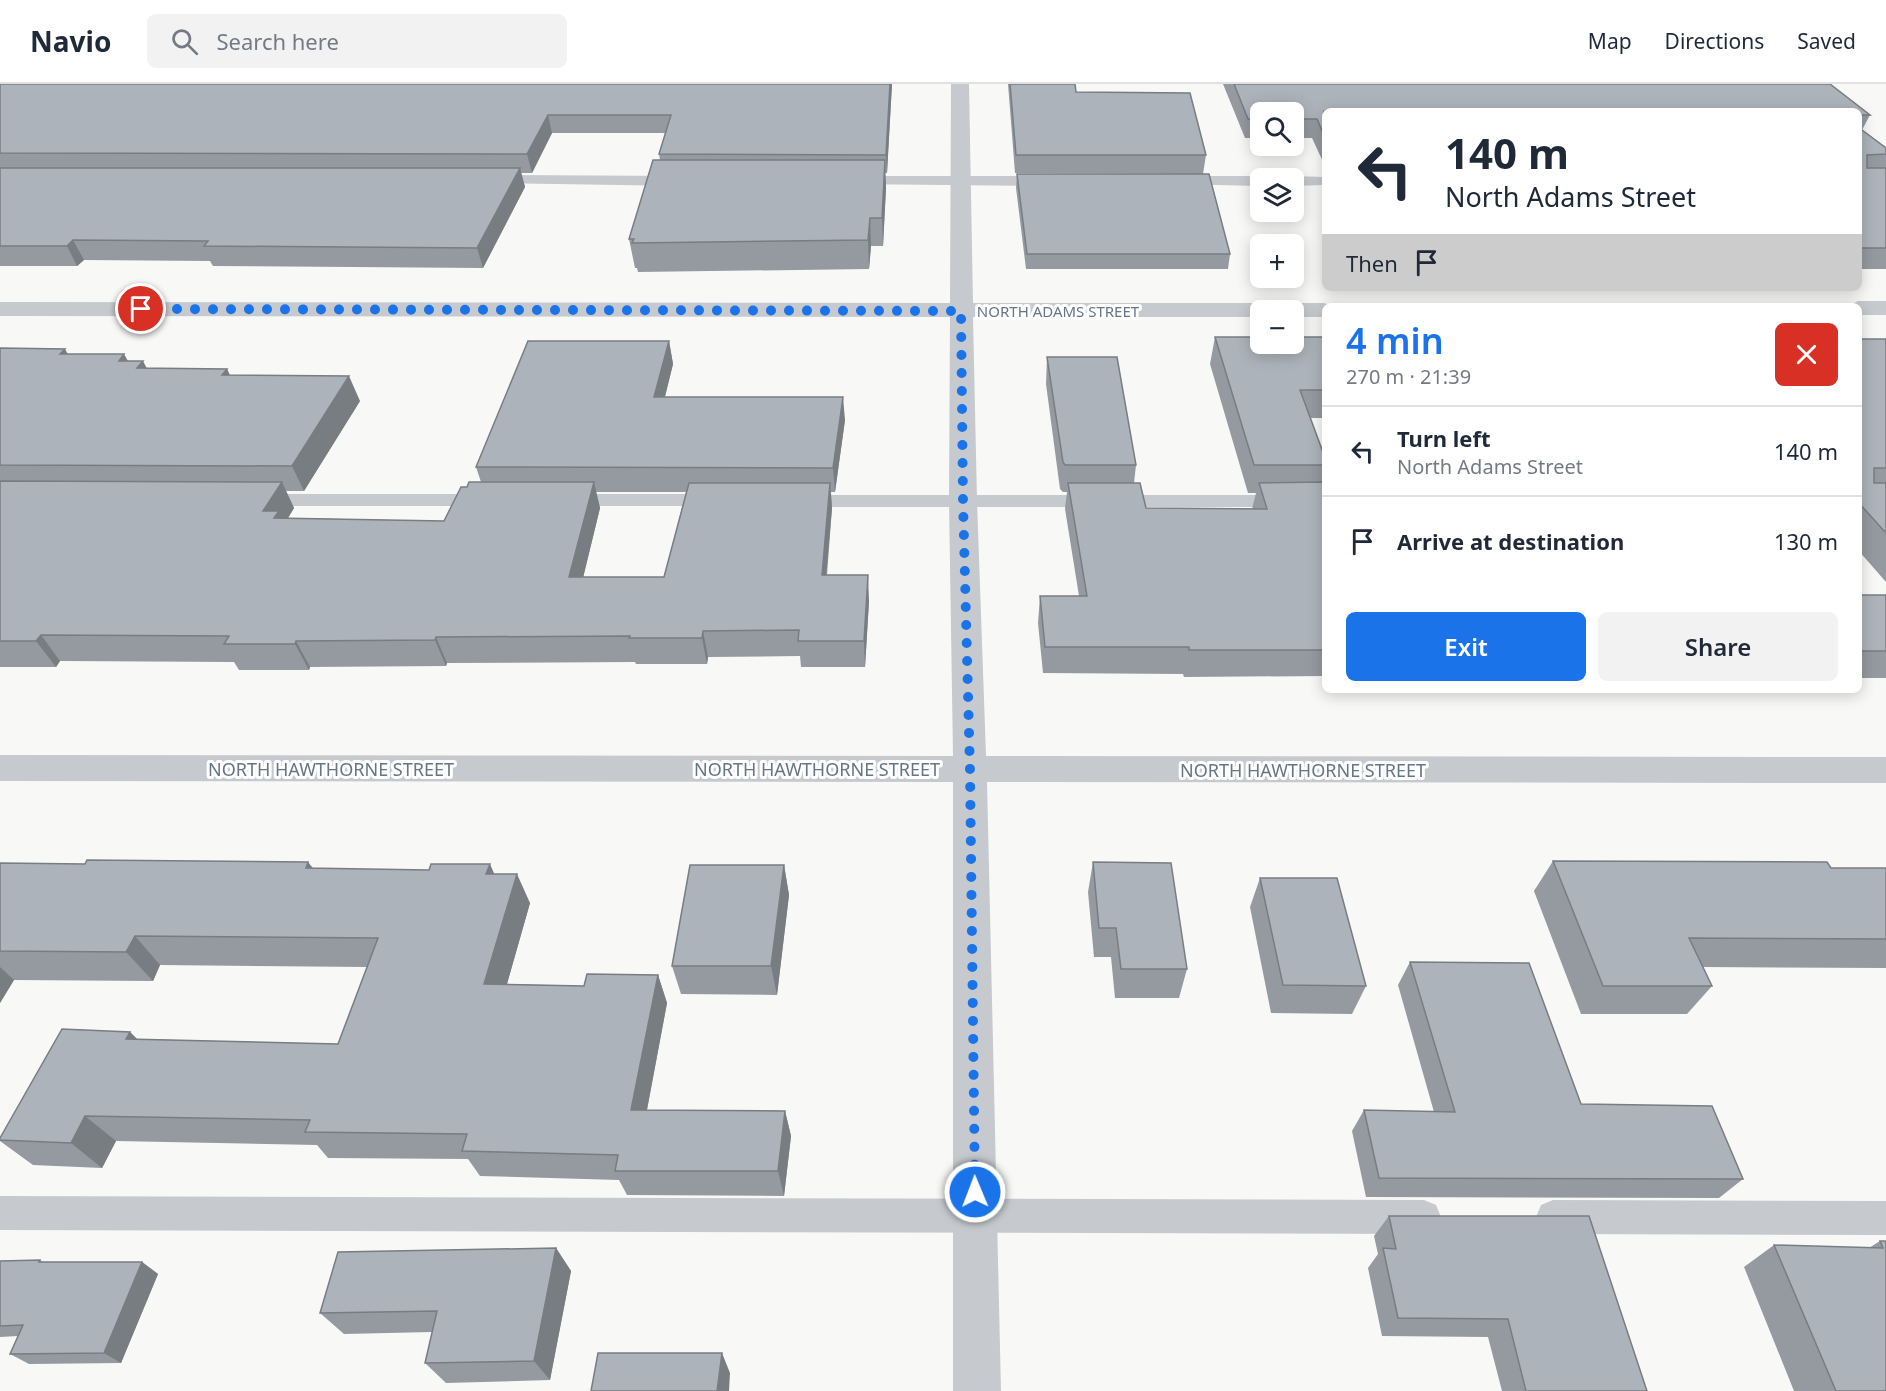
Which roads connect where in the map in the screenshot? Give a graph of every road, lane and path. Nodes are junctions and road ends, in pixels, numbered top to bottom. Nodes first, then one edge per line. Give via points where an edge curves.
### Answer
1 (960, 84) edge
2 (475, 180) edge
3 (700, 181) edge
4 (831, 181) edge
5 (962, 181) junction
6 (1069, 181) edge
7 (1165, 181) edge
8 (1250, 181) edge
9 (1304, 181) edge
10 (1322, 181) edge
11 (1862, 308) edge
12 (1886, 308) edge
13 (0, 309) edge
14 (1322, 310) edge
15 (961, 311) junction
16 (238, 500) edge
17 (511, 500) edge
18 (547, 500) edge
19 (737, 501) edge
20 (772, 501) edge
21 (963, 501) junction
22 (1322, 501) edge
23 (0, 768) edge
24 (970, 770) junction
25 (1886, 770) edge
26 (0, 1213) edge
27 (975, 1215) junction
28 (1455, 1217) edge
29 (1526, 1217) edge
30 (1886, 1218) edge
31 (977, 1391) edge

1 - 5 street
2 - 3 lane
4 - 5 lane
5 - 6 lane
5 - 15 street
7 - 8 lane
9 - 10 lane
11 - 12 street
13 - 15 street, NORTH ADAMS STREET
14 - 15 street, NORTH ADAMS STREET
15 - 21 street
16 - 17 lane
18 - 19 lane
20 - 21 lane
21 - 22 lane
21 - 24 street
23 - 24 street, NORTH HAWTHORNE STREET
24 - 25 street, NORTH HAWTHORNE STREET
24 - 27 street
26 - 27 lane
27 - 28 lane
27 - 31 street
29 - 30 lane

